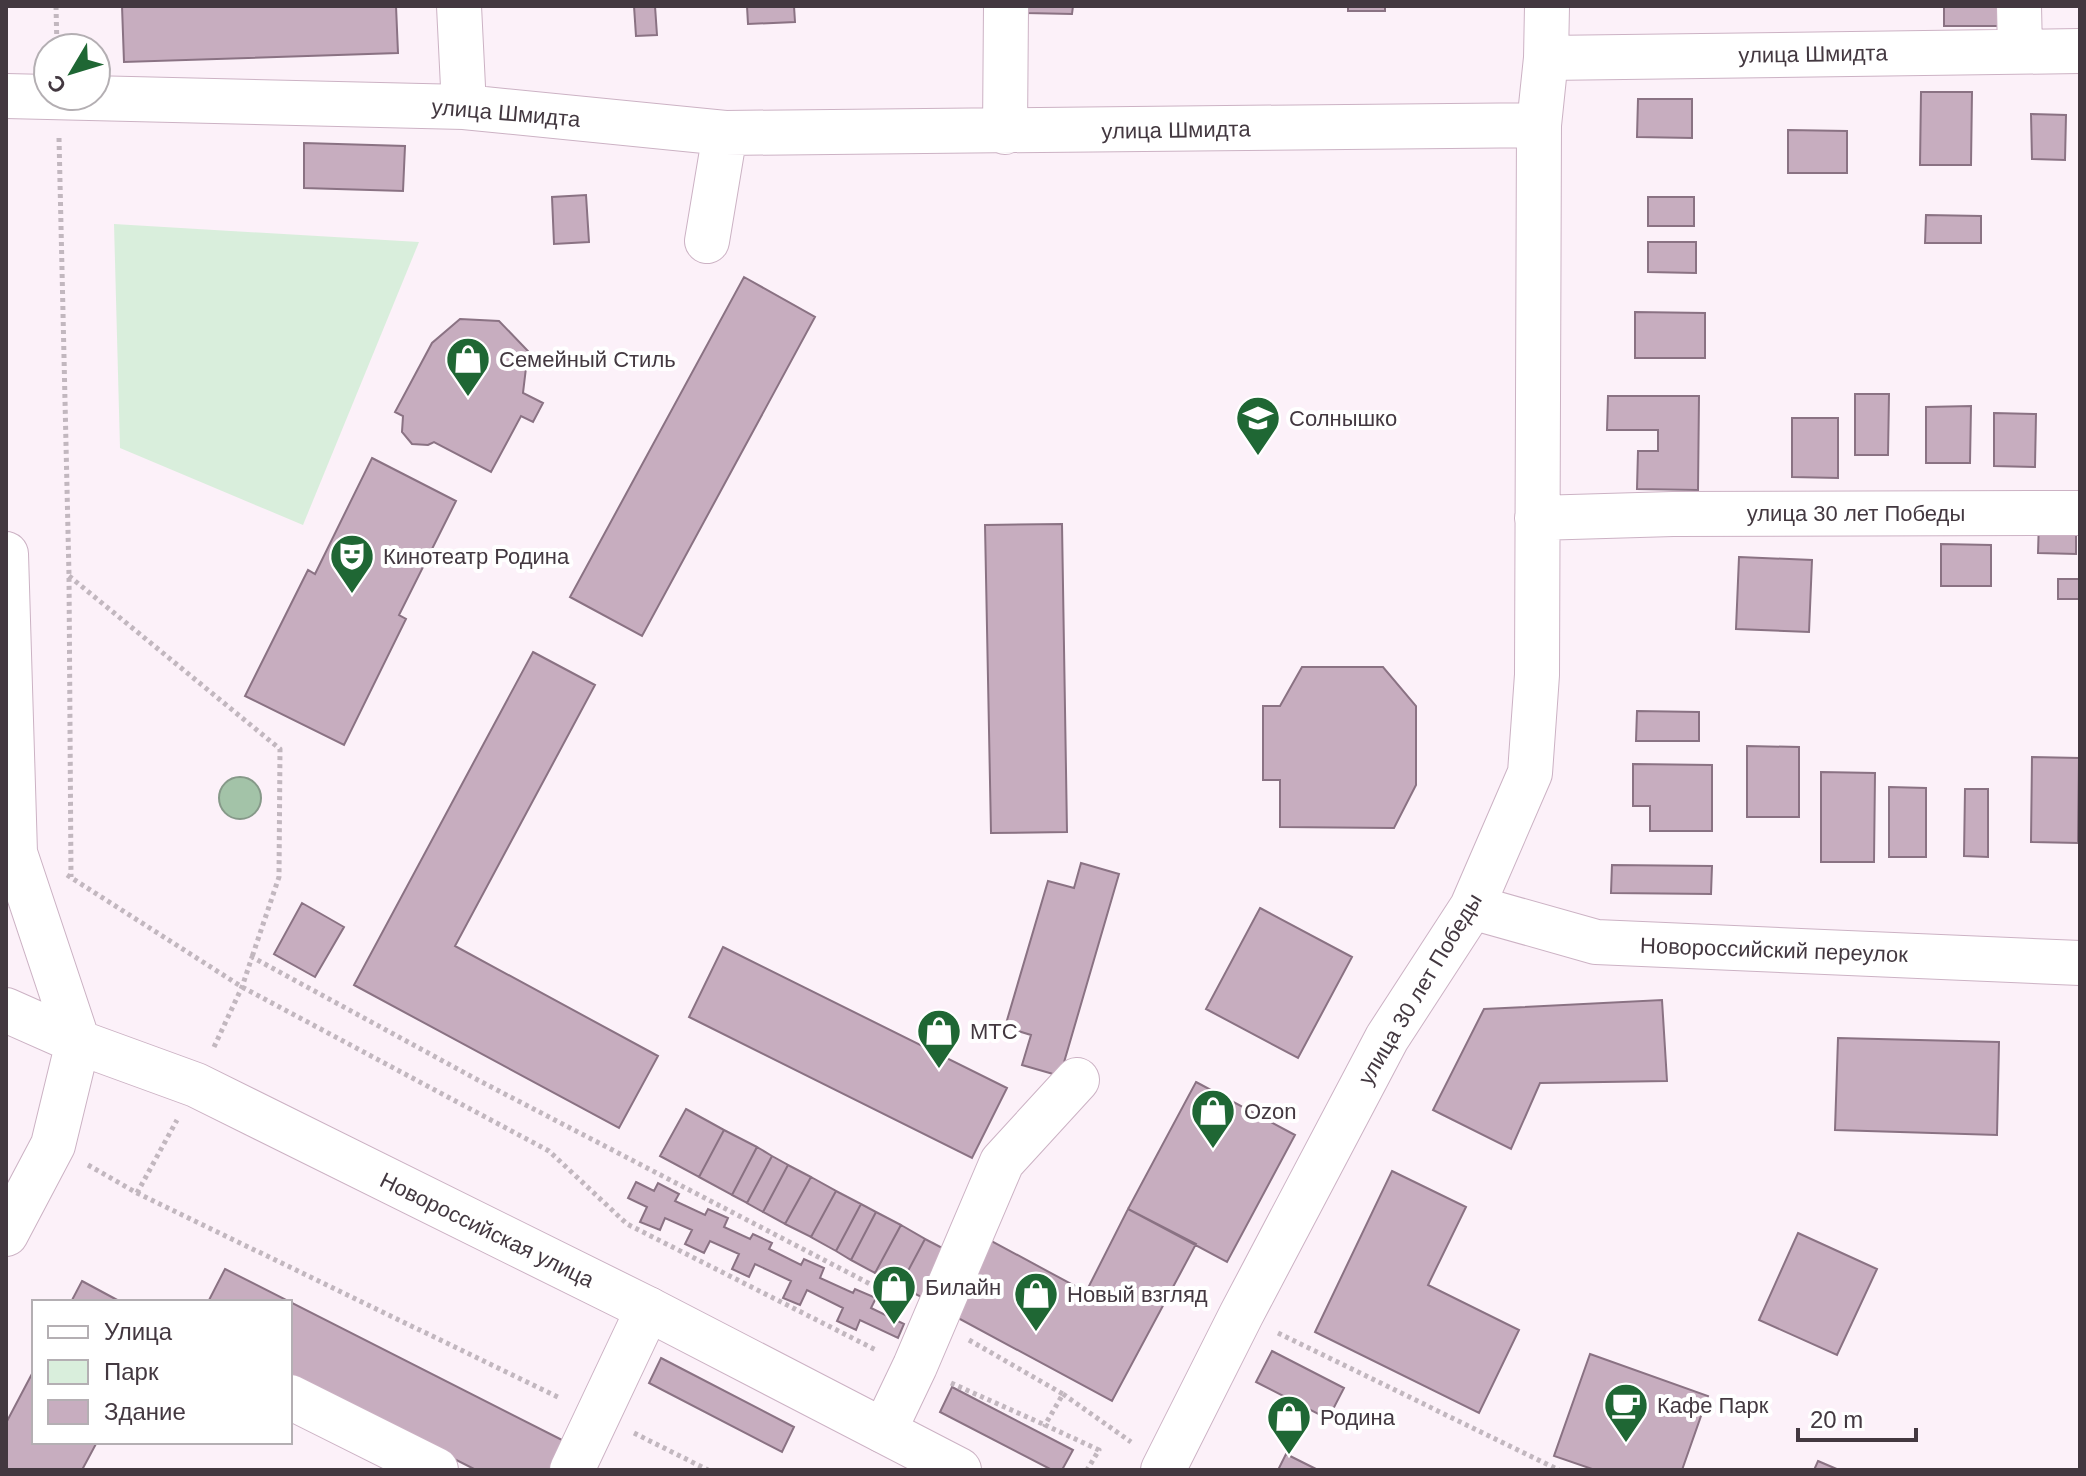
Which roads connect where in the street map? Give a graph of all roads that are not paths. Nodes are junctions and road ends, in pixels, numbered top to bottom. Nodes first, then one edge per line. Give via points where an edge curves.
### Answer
1 (459, 6) edge
2 (1006, 6) edge
3 (1547, 6) edge
4 (2019, 6) edge
5 (2020, 50) junction
6 (2080, 51) edge
7 (1546, 58) junction
8 (6, 96) edge
9 (32, 96) edge
10 (112, 98) edge
11 (464, 107) junction
12 (1539, 125) junction
13 (1005, 132) junction
14 (725, 133) junction
15 (707, 241) dead end
16 (2080, 513) edge
17 (1537, 518) junction
18 (6, 554) edge
19 (1472, 907) junction
20 (2080, 963) edge
21 (6, 1010) edge
22 (78, 1042) junction
23 (1077, 1080) dead end
24 (6, 1234) edge
25 (648, 1309) junction
26 (292, 1398) edge
27 (884, 1431) junction
28 (1164, 1468) edge
29 (436, 1470) edge
30 (572, 1470) edge
31 (959, 1470) edge

1 - 11 street
2 - 13 street
3 - 7 street, улица 30 лет Победы
4 - 5 street
5 - 6 street, улица Шмидта
5 - 7 street, улица Шмидта
7 - 12 street, улица 30 лет Победы
8 - 9 street, улица Шмидта
10 - 11 street, улица Шмидта
11 - 14 street, улица Шмидта
12 - 13 street, улица Шмидта
12 - 17 street, улица 30 лет Победы
13 - 14 street, улица Шмидта
14 - 15 street
16 - 17 street, улица 30 лет Победы
17 - 19 street, улица 30 лет Победы via 1537,675 1530,773
18 - 22 street via 15,853
19 - 20 street, Новороссийский переулок via 1596,942
19 - 28 street, улица 30 лет Победы via 1387,1038
21 - 22 street, Новороссийская улица
22 - 24 street via 53,1145
22 - 25 street, Новороссийская улица via 196,1085
23 - 27 street via 1002,1162
25 - 27 street, Новороссийская улица
25 - 30 street
26 - 29 street
27 - 31 street, Новороссийская улица

